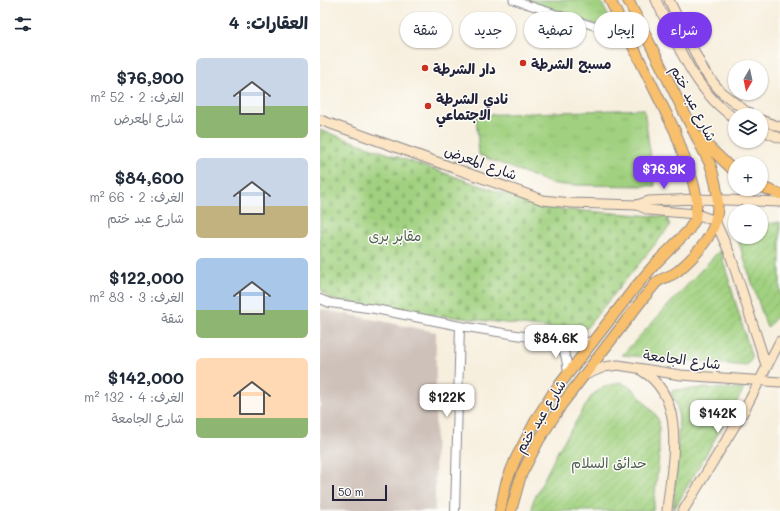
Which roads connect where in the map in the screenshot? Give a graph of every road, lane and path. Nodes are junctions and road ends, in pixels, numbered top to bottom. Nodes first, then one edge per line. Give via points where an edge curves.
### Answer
1 (513, 0) edge
2 (610, 0) edge
3 (628, 0) edge
4 (656, 0) edge
5 (669, 0) edge
6 (616, 12) edge
7 (594, 26) edge
8 (634, 48) edge
9 (742, 108) edge
10 (728, 112) edge
11 (684, 113) junction
12 (320, 120) edge
13 (768, 123) edge
14 (780, 127) edge
15 (768, 133) edge
16 (780, 138) edge
17 (728, 165) edge
18 (768, 190) edge
19 (780, 194) edge
20 (697, 199) junction
21 (718, 200) junction
22 (780, 202) edge
23 (637, 205) junction
24 (696, 214) junction
25 (716, 223) junction
26 (320, 299) edge
27 (460, 326) junction
28 (548, 340) junction
29 (780, 341) edge
30 (590, 342) junction
31 (766, 365) junction
32 (636, 368) junction
33 (568, 374) junction
34 (583, 376) junction
35 (759, 380) junction
36 (780, 382) edge
37 (455, 511) edge
38 (500, 511) edge
39 (511, 511) edge
40 (667, 511) edge
41 (683, 511) edge

1 - 7 street
2 - 6 main road, شارع عبد ختم
3 - 11 main road, شارع عبد ختم
4 - 10 main road via 696,77 713,100
5 - 9 main road via 704,71 721,92
8 - 20 main road, شارع عبد ختم via 675,131
11 - 17 main road via 694,122 707,145
11 - 21 main road, شارع عبد ختم via 715,176
12 - 23 main road, شارع المعرض via 543,200
13 - 14 main road
15 - 16 main road
18 - 19 main road
20 - 21 main road, شارع المعرض
20 - 23 main road, شارع المعرض via 649,201
20 - 24 main road, شارع عبد ختم
21 - 22 main road, شارع المعرض
21 - 25 main road, شارع عبد ختم
23 - 24 main road, شارع المعرض via 649,210
24 - 25 main road, شارع المعرض
24 - 30 main road, شارع عبد ختم via 688,231 655,264
25 - 31 main road via 744,294
25 - 34 main road, شارع عبد ختم via 703,245 678,271 658,282 645,296
26 - 27 street via 330,303
27 - 28 street
27 - 37 street
28 - 30 street
28 - 33 street via 560,345 566,354
29 - 31 main road
30 - 33 main road, شارع عبد ختم
31 - 35 main road
32 - 34 main road, شارع الجامعة via 612,365
32 - 35 main road, شارع الجامعة via 681,375
32 - 40 main road via 655,380 663,390 672,410
33 - 38 main road, شارع عبد ختم via 549,399 519,451 506,483
34 - 39 main road, شارع عبد ختم via 539,440 521,475
35 - 36 main road, شارع الجامعة
35 - 41 main road via 744,411

